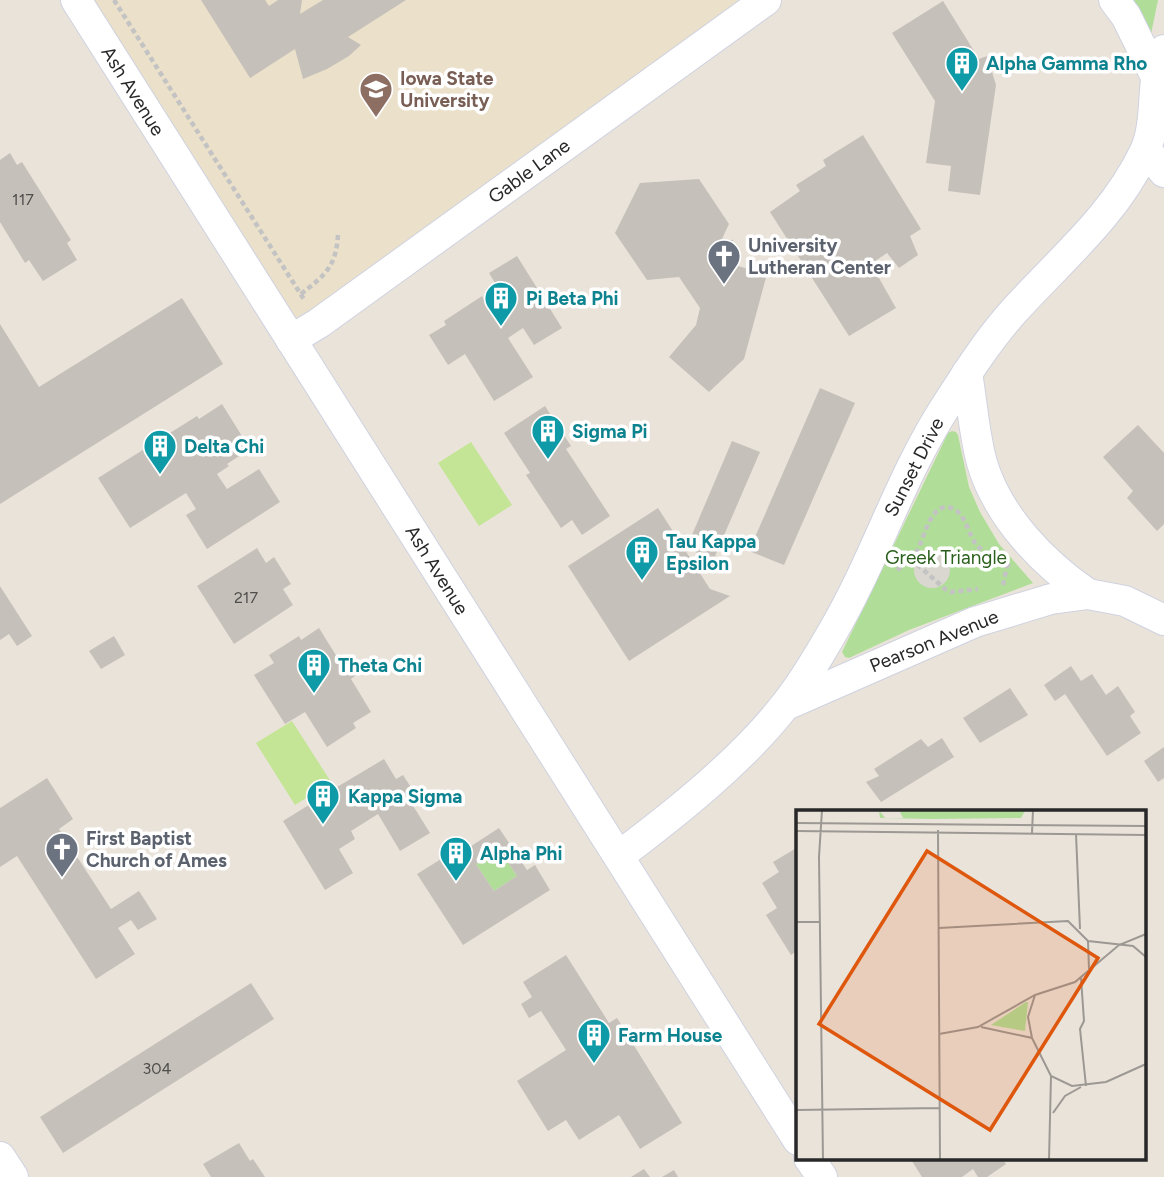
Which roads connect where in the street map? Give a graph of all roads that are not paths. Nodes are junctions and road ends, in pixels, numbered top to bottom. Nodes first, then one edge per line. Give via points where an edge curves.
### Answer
1 (76, 0) edge
2 (766, 0) edge
3 (1114, 0) edge
4 (1160, 64) edge
5 (1155, 161) edge
6 (291, 340) junction
7 (967, 373) junction
8 (1088, 594) junction
9 (1164, 621) edge
10 (785, 705) junction
11 (618, 856) junction
12 (796, 1137) edge
13 (0, 1157) edge
14 (810, 1160) edge
15 (13, 1177) edge
16 (822, 1177) edge

1 - 6 street, Ash Avenue
2 - 6 street, Gable Lane
3 - 4 street
4 - 5 street, Sunset Drive
5 - 7 street, Sunset Drive via 1014,311
6 - 11 street, Ash Avenue
7 - 8 street, Pearson Avenue via 982,464 1002,506 1052,568
7 - 10 street, Sunset Drive via 920,449 833,632
8 - 9 street, Pearson Avenue via 1125,601
8 - 10 street, Pearson Avenue via 1051,599 975,622
10 - 11 street, Sunset Drive via 692,799
11 - 12 street, Ash Avenue
13 - 15 street
14 - 16 street

